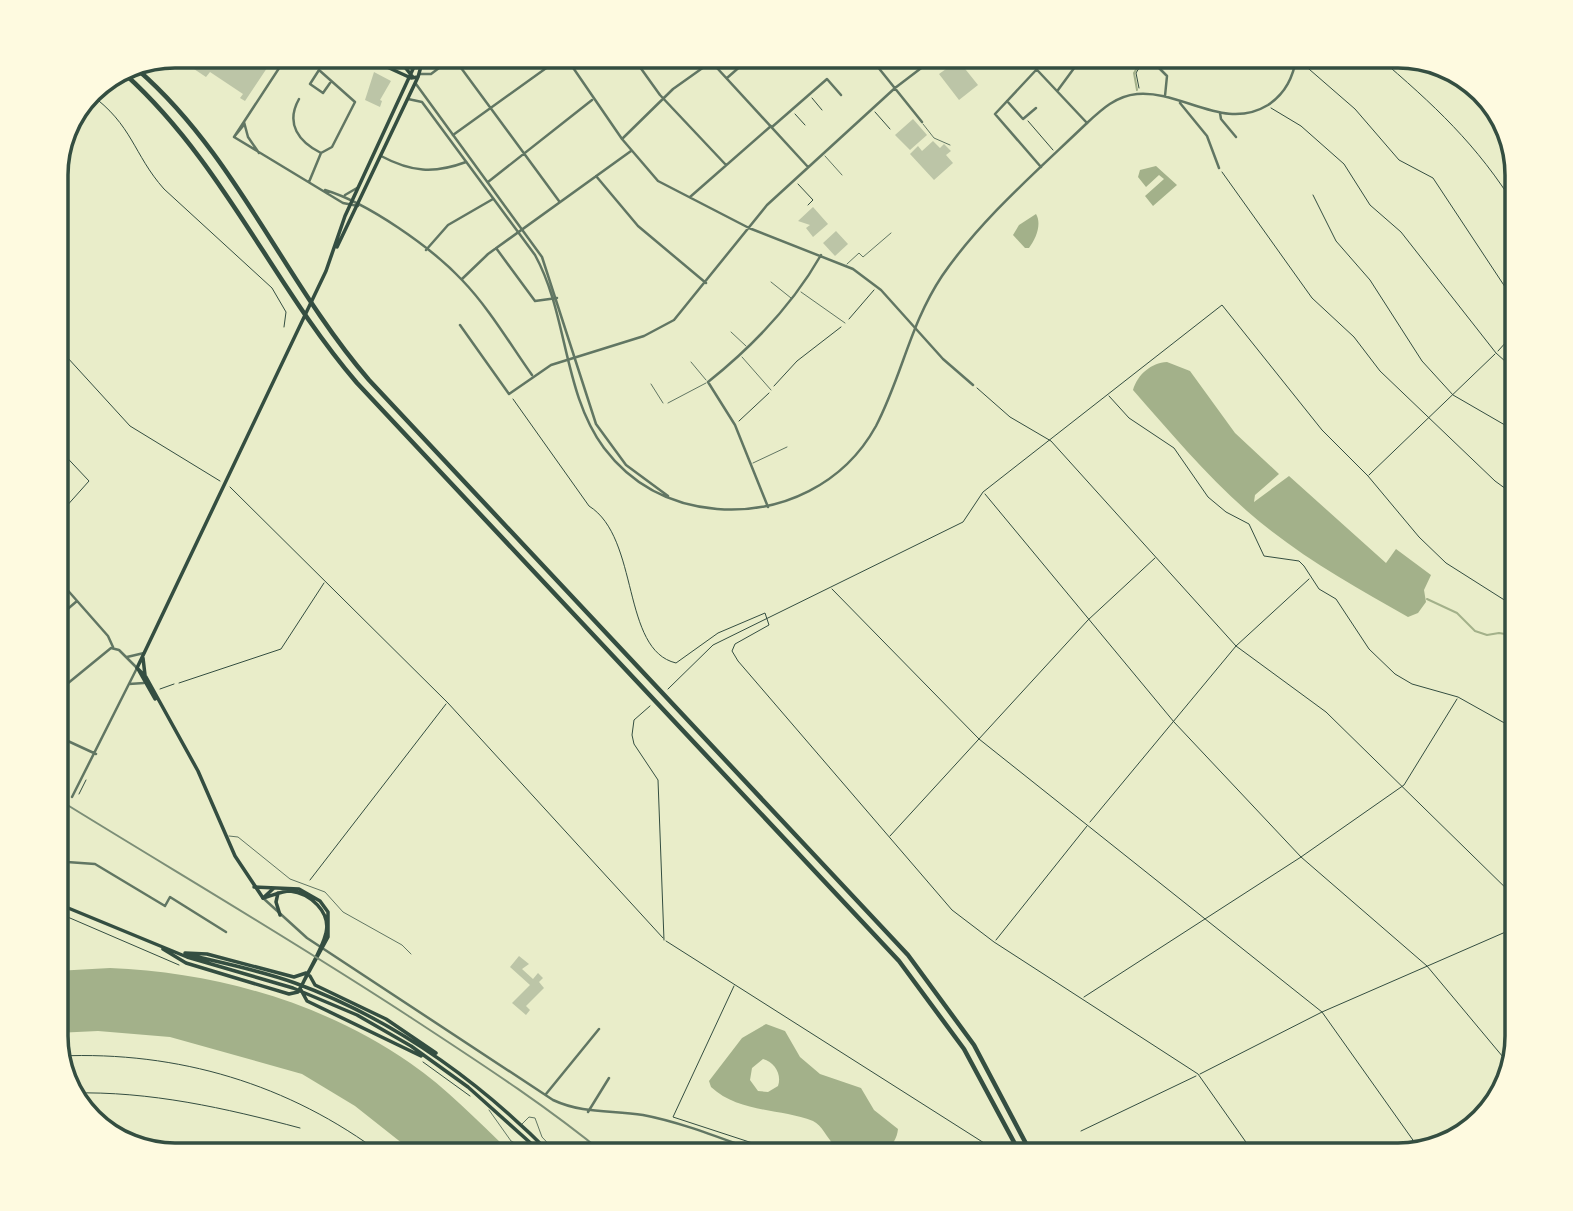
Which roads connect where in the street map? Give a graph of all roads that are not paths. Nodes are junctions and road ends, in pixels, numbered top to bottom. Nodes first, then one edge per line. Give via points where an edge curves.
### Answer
1 (280, 68) edge
2 (391, 68) edge
3 (407, 68) edge
4 (418, 68) edge
5 (439, 68) edge
6 (462, 68) edge
7 (547, 68) edge
8 (572, 68) edge
9 (641, 68) edge
10 (703, 68) edge
11 (718, 68) edge
12 (738, 68) edge
13 (878, 68) edge
14 (922, 68) edge
15 (1074, 68) edge
16 (1159, 68) edge
17 (1295, 68) edge
18 (1037, 69) joint
19 (142, 74) edge
20 (415, 78) junction
21 (727, 78) junction
22 (130, 79) edge
23 (330, 83) junction
24 (895, 89) junction
25 (1058, 90) junction
26 (841, 95) dead end
27 (1164, 97) junction
28 (299, 99) dead end
29 (408, 99) junction
30 (593, 99) junction
31 (664, 99) junction
32 (1007, 101) junction
33 (1178, 101) junction
34 (430, 104) junction
35 (426, 107) junction
36 (490, 107) junction
37 (1036, 108) dead end
38 (1220, 113) junction
39 (246, 118) junction
40 (922, 122) joint
41 (1087, 122) junction
42 (243, 125) junction
43 (771, 126) junction
44 (453, 135) junction
45 (234, 137) junction
46 (1236, 137) dead end
47 (622, 139) junction
48 (950, 145) dead end
49 (631, 151) junction
50 (321, 153) junction
51 (823, 154) junction
52 (261, 155) junction
53 (526, 155) junction
54 (381, 156) junction
55 (466, 162) junction
56 (726, 165) junction
57 (808, 167) junction
58 (1041, 167) junction
59 (1219, 168) road end
60 (842, 175) dead end
61 (596, 176) junction
62 (309, 182) junction
63 (488, 182) junction
64 (362, 183) junction
65 (325, 190) junction
66 (343, 196) junction
67 (690, 197) junction
68 (493, 199) junction
69 (560, 202) junction
70 (343, 203) junction
71 (352, 203) junction
72 (358, 206) junction
73 (345, 216) junction
74 (749, 228) junction
75 (523, 229) junction
76 (518, 232) junction
77 (891, 233) dead end
78 (496, 248) junction
79 (336, 249) junction
80 (426, 250) junction
81 (821, 256) junction
82 (846, 266) junction
83 (462, 279) junction
84 (771, 282) dead end
85 (706, 283) junction
86 (799, 291) junction
87 (557, 298) junction
88 (552, 299) junction
89 (793, 299) junction
90 (845, 323) road end
91 (460, 325) dead end
92 (914, 325) junction
93 (731, 332) dead end
94 (747, 348) junction
95 (740, 356) junction
96 (573, 357) junction
97 (568, 359) junction
98 (691, 362) dead end
99 (533, 376) junction
100 (708, 382) junction
101 (651, 384) dead end
102 (973, 385) road end
103 (771, 390) road end
104 (663, 403) dead end
105 (667, 403) dead end
106 (787, 447) dead end
107 (617, 455) junction
108 (612, 458) junction
109 (753, 463) junction
110 (671, 498) junction
111 (768, 507) junction
112 (68, 591) edge
113 (77, 601) junction
114 (68, 609) edge
115 (113, 647) junction
116 (144, 653) junction
117 (127, 657) junction
118 (137, 667) junction
119 (146, 677) junction
120 (68, 683) edge
121 (144, 683) junction
122 (129, 684) junction
123 (160, 704) junction
124 (68, 741) edge
125 (96, 754) junction
126 (72, 797) dead end
127 (225, 837) junction
128 (68, 862) edge
129 (254, 887) junction
130 (277, 887) junction
131 (278, 893) junction
132 (263, 898) junction
133 (68, 910) edge
134 (280, 915) junction
135 (226, 932) dead end
136 (324, 942) junction
137 (160, 946) junction
138 (178, 952) junction
139 (411, 954) dead end
140 (309, 973) junction
141 (294, 977) junction
142 (301, 990) junction
143 (292, 994) junction
144 (599, 1029) dead end
145 (432, 1060) junction
146 (442, 1060) junction
147 (610, 1078) dead end
148 (545, 1095) junction
149 (489, 1110) dead end
150 (588, 1112) junction
151 (519, 1126) junction
152 (514, 1143) edge
153 (534, 1143) edge
154 (538, 1143) edge
155 (548, 1143) edge
156 (730, 1143) edge
157 (1015, 1143) edge
158 (1026, 1143) edge

1 - 39 street
2 - 20 main road
3 - 20 main road
4 - 20 main road
5 - 20 street
6 - 36 street
7 - 36 street
8 - 30 street
9 - 31 street
10 - 31 street
11 - 21 street
12 - 21 street
13 - 24 street
14 - 24 street
15 - 25 street
16 - 27 street via 1167,76
17 - 38 street via 1284,90 1266,106 1248,113
18 - 25 street
18 - 32 street
19 - 158 highway via 214,155 332,336 369,380 908,955 974,1045
20 - 29 main road
20 - 34 street
20 - 64 main road
21 - 43 street
22 - 157 highway via 203,159 310,324 356,383 899,961 964,1049
23 - 23 street via 319,70 310,84 323,93
23 - 50 street via 355,103 332,147
24 - 40 street
24 - 51 street
25 - 41 street
26 - 43 street via 827,79
27 - 33 street
27 - 41 street via 1140,94 1114,101
28 - 50 street via 293,114 295,130
29 - 35 street via 419,99
29 - 54 main road
30 - 47 street
30 - 53 street
31 - 47 street
31 - 56 street
32 - 37 street via 1023,119
32 - 58 street via 996,116
33 - 38 street
33 - 59 street via 1207,136
34 - 35 street
34 - 44 street
35 - 55 street
36 - 44 street
36 - 53 street
38 - 46 street
39 - 42 street
39 - 45 street
40 - 48 lane via 934,138
41 - 58 street
42 - 45 street
42 - 52 street
43 - 56 street
43 - 57 street
44 - 63 street
45 - 52 street
47 - 49 street
49 - 61 street
49 - 67 street via 658,181
50 - 62 street
51 - 57 street
51 - 60 lane
52 - 62 street
53 - 63 street
53 - 69 street
54 - 55 street via 403,167 428,171
54 - 72 main road
55 - 68 street
56 - 67 street
57 - 74 street
58 - 92 street via 958,256
61 - 69 street
61 - 85 street via 640,228
62 - 65 street
63 - 75 street
64 - 66 street
64 - 71 main road
65 - 66 street
65 - 70 street
66 - 71 street
67 - 74 street
68 - 76 street
68 - 80 street via 447,225
69 - 75 street
70 - 71 street
70 - 73 street
71 - 72 street
71 - 73 main road
72 - 79 main road
72 - 80 street
73 - 79 main road
74 - 81 street
74 - 85 street
75 - 76 street
75 - 87 street via 544,262
76 - 78 street
76 - 88 street via 540,265
77 - 82 lane
78 - 83 street
78 - 88 street via 535,301
79 - 116 main road
80 - 83 street
81 - 82 street
81 - 86 street
82 - 92 street via 877,286
83 - 99 street
84 - 89 lane
85 - 96 street via 686,309 661,329
86 - 89 street
86 - 90 lane
87 - 88 street
87 - 96 street
88 - 97 street
89 - 94 street
91 - 99 street via 509,394
92 - 102 street
92 - 111 street via 882,413 858,452 823,484
93 - 94 lane
94 - 95 street
95 - 100 street
95 - 103 lane
96 - 97 street
96 - 107 street via 594,420
97 - 99 street
97 - 108 street via 587,419
98 - 100 lane
100 - 105 lane
100 - 109 street
101 - 104 lane
106 - 109 lane
107 - 108 street
107 - 110 street
108 - 110 street via 644,487
109 - 111 street
110 - 111 street via 717,509
112 - 113 street
113 - 114 street
113 - 115 street
115 - 117 street
115 - 120 street
116 - 117 street
116 - 118 main road
116 - 119 main road
117 - 118 street
118 - 119 main road
118 - 121 main road
118 - 122 street
119 - 123 main road
121 - 122 street
121 - 123 main road
122 - 125 street
123 - 127 main road via 198,771
124 - 125 street
125 - 126 street
127 - 129 main road
127 - 139 lane via 238,837 290,878 325,892 344,912
128 - 135 street via 95,864 166,905 170,897
129 - 130 main road
129 - 132 main road
130 - 132 main road
130 - 136 main road via 302,891 322,904 330,922
131 - 132 main road
131 - 134 main road
131 - 136 main road via 297,893 320,908 327,923
132 - 134 street
133 - 137 main road
134 - 148 street via 307,938
136 - 140 main road
137 - 138 main road
137 - 143 main road via 176,959
138 - 141 main road via 202,953
138 - 145 main road via 333,1004
138 - 146 main road via 270,976 331,998
140 - 141 main road
140 - 142 main road
140 - 146 main road via 315,985 373,1012
141 - 143 main road via 298,985
142 - 143 main road
142 - 145 main road via 307,1000
144 - 148 street
145 - 151 main road
146 - 151 main road
147 - 150 street
148 - 150 street
149 - 152 lane
150 - 156 street via 642,1115
151 - 153 main road
151 - 154 main road
151 - 155 lane via 529,1117 535,1118

